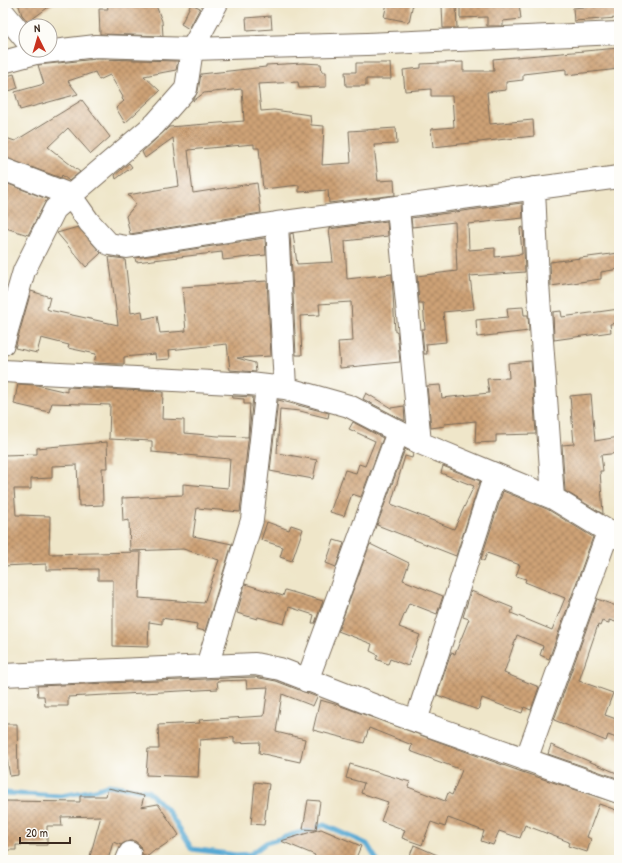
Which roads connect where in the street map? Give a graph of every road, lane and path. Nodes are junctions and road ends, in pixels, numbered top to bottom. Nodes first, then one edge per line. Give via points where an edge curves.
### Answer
1 (217, 3) edge
2 (3, 12) edge
3 (18, 31) edge
4 (619, 33) edge
5 (58, 47) edge
6 (192, 48) junction
7 (18, 55) edge
8 (3, 62) edge
9 (3, 169) edge
10 (619, 177) edge
11 (534, 188) junction
12 (70, 195) junction
13 (398, 208) junction
14 (277, 223) junction
15 (3, 344) edge
16 (3, 371) edge
17 (276, 387) junction
18 (398, 432) junction
19 (420, 443) junction
20 (495, 474) junction
21 (553, 498) junction
22 (614, 535) edge
23 (207, 666) junction
24 (3, 675) edge
25 (307, 681) junction
26 (416, 721) junction
27 (526, 760) junction
28 (619, 792) edge

1 - 6 street
2 - 3 street
4 - 6 street via 367,44
5 - 6 street
6 - 12 street via 186,89 155,124
7 - 8 street
9 - 12 street
10 - 11 street
11 - 13 street
11 - 21 street
12 - 14 street via 89,222 110,244 127,247
12 - 15 street via 55,209 24,271
13 - 14 street
13 - 19 street
14 - 17 street
16 - 17 street
17 - 18 street via 349,406
17 - 23 street via 252,520
18 - 19 street
18 - 25 street
19 - 20 street
20 - 21 street
20 - 26 street
21 - 22 street
22 - 27 street
23 - 24 street
23 - 25 street via 255,664 280,669
25 - 26 street
26 - 27 street
27 - 28 street

